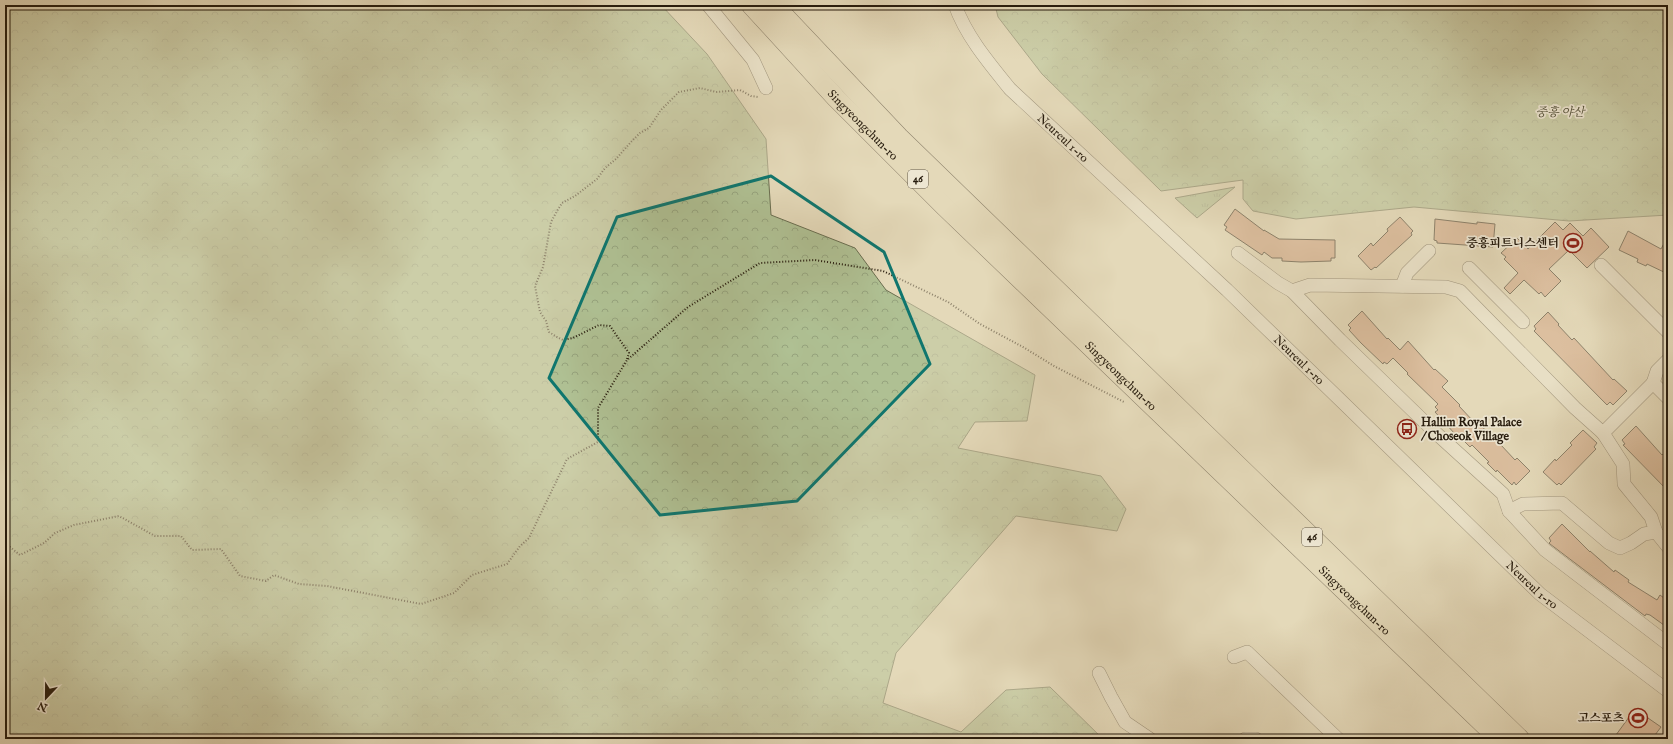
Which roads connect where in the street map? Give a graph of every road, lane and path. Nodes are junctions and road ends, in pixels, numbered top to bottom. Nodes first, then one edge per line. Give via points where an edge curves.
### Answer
1 (708, 5) edge
2 (751, 5) edge
3 (774, 5) edge
4 (955, 5) edge
5 (766, 88) joint
6 (1430, 251) dead end
7 (1238, 253) dead end
8 (1601, 264) dead end
9 (1469, 268) dead end
10 (1402, 286) junction
11 (1292, 291) junction
12 (1498, 298) junction
13 (1482, 314) junction
14 (1522, 322) dead end
15 (1668, 332) edge
16 (1097, 342) junction
17 (627, 360) junction
18 (1668, 360) edge
19 (1653, 383) junction
20 (1098, 388) dead end
21 (1668, 398) edge
22 (1603, 433) junction
23 (1509, 511) junction
24 (1656, 532) junction
25 (5, 543) edge
26 (1668, 548) edge
27 (1668, 644) edge
28 (1234, 657) dead end
29 (1099, 674) dead end
30 (1668, 692) edge
31 (1150, 739) edge
32 (1245, 739) edge
33 (1256, 739) edge
34 (1338, 739) edge
35 (1499, 739) edge
36 (1520, 739) edge

1 - 5 street via 753,60
2 - 16 highway, Singyeongchun-ro / 46 via 889,151
3 - 16 highway, Singyeongchun-ro / 46
4 - 30 street, Neureul 1-ro via 974,41 1010,88 1227,290 1540,594
5 - 17 path via 758,97 740,90 716,92 700,88 679,92 661,110 649,128 640,133 597,179 562,203 551,222 542,267 535,286 540,312 549,332 564,340 599,324 610,326 629,353
6 - 10 street via 1407,273
7 - 11 street
8 - 15 street
9 - 12 street
10 - 11 street via 1310,285
10 - 13 street via 1446,287 1460,291
11 - 23 street via 1425,423 1503,494
12 - 13 street
12 - 14 street
13 - 22 street
16 - 35 highway, Singyeongchun-ro / 46
16 - 36 highway, Singyeongchun-ro / 46 via 1324,548
17 - 20 path via 688,307 760,263 815,260 883,271 948,302 980,324
17 - 25 path via 598,408 598,442 567,459 528,538 507,564 472,575 454,593 421,604 327,586 299,584 274,575 266,581 240,576 221,549 192,550 181,536 155,536 119,516 74,525 20,554
18 - 19 street via 1657,371
19 - 21 street
19 - 22 street
22 - 24 street via 1623,464 1624,484 1651,517
23 - 24 street via 1523,504 1562,503 1609,543 1620,548 1631,544 1644,534
23 - 27 street via 1545,550
24 - 26 street
28 - 34 street via 1247,652
29 - 31 street via 1125,722
32 - 33 street

